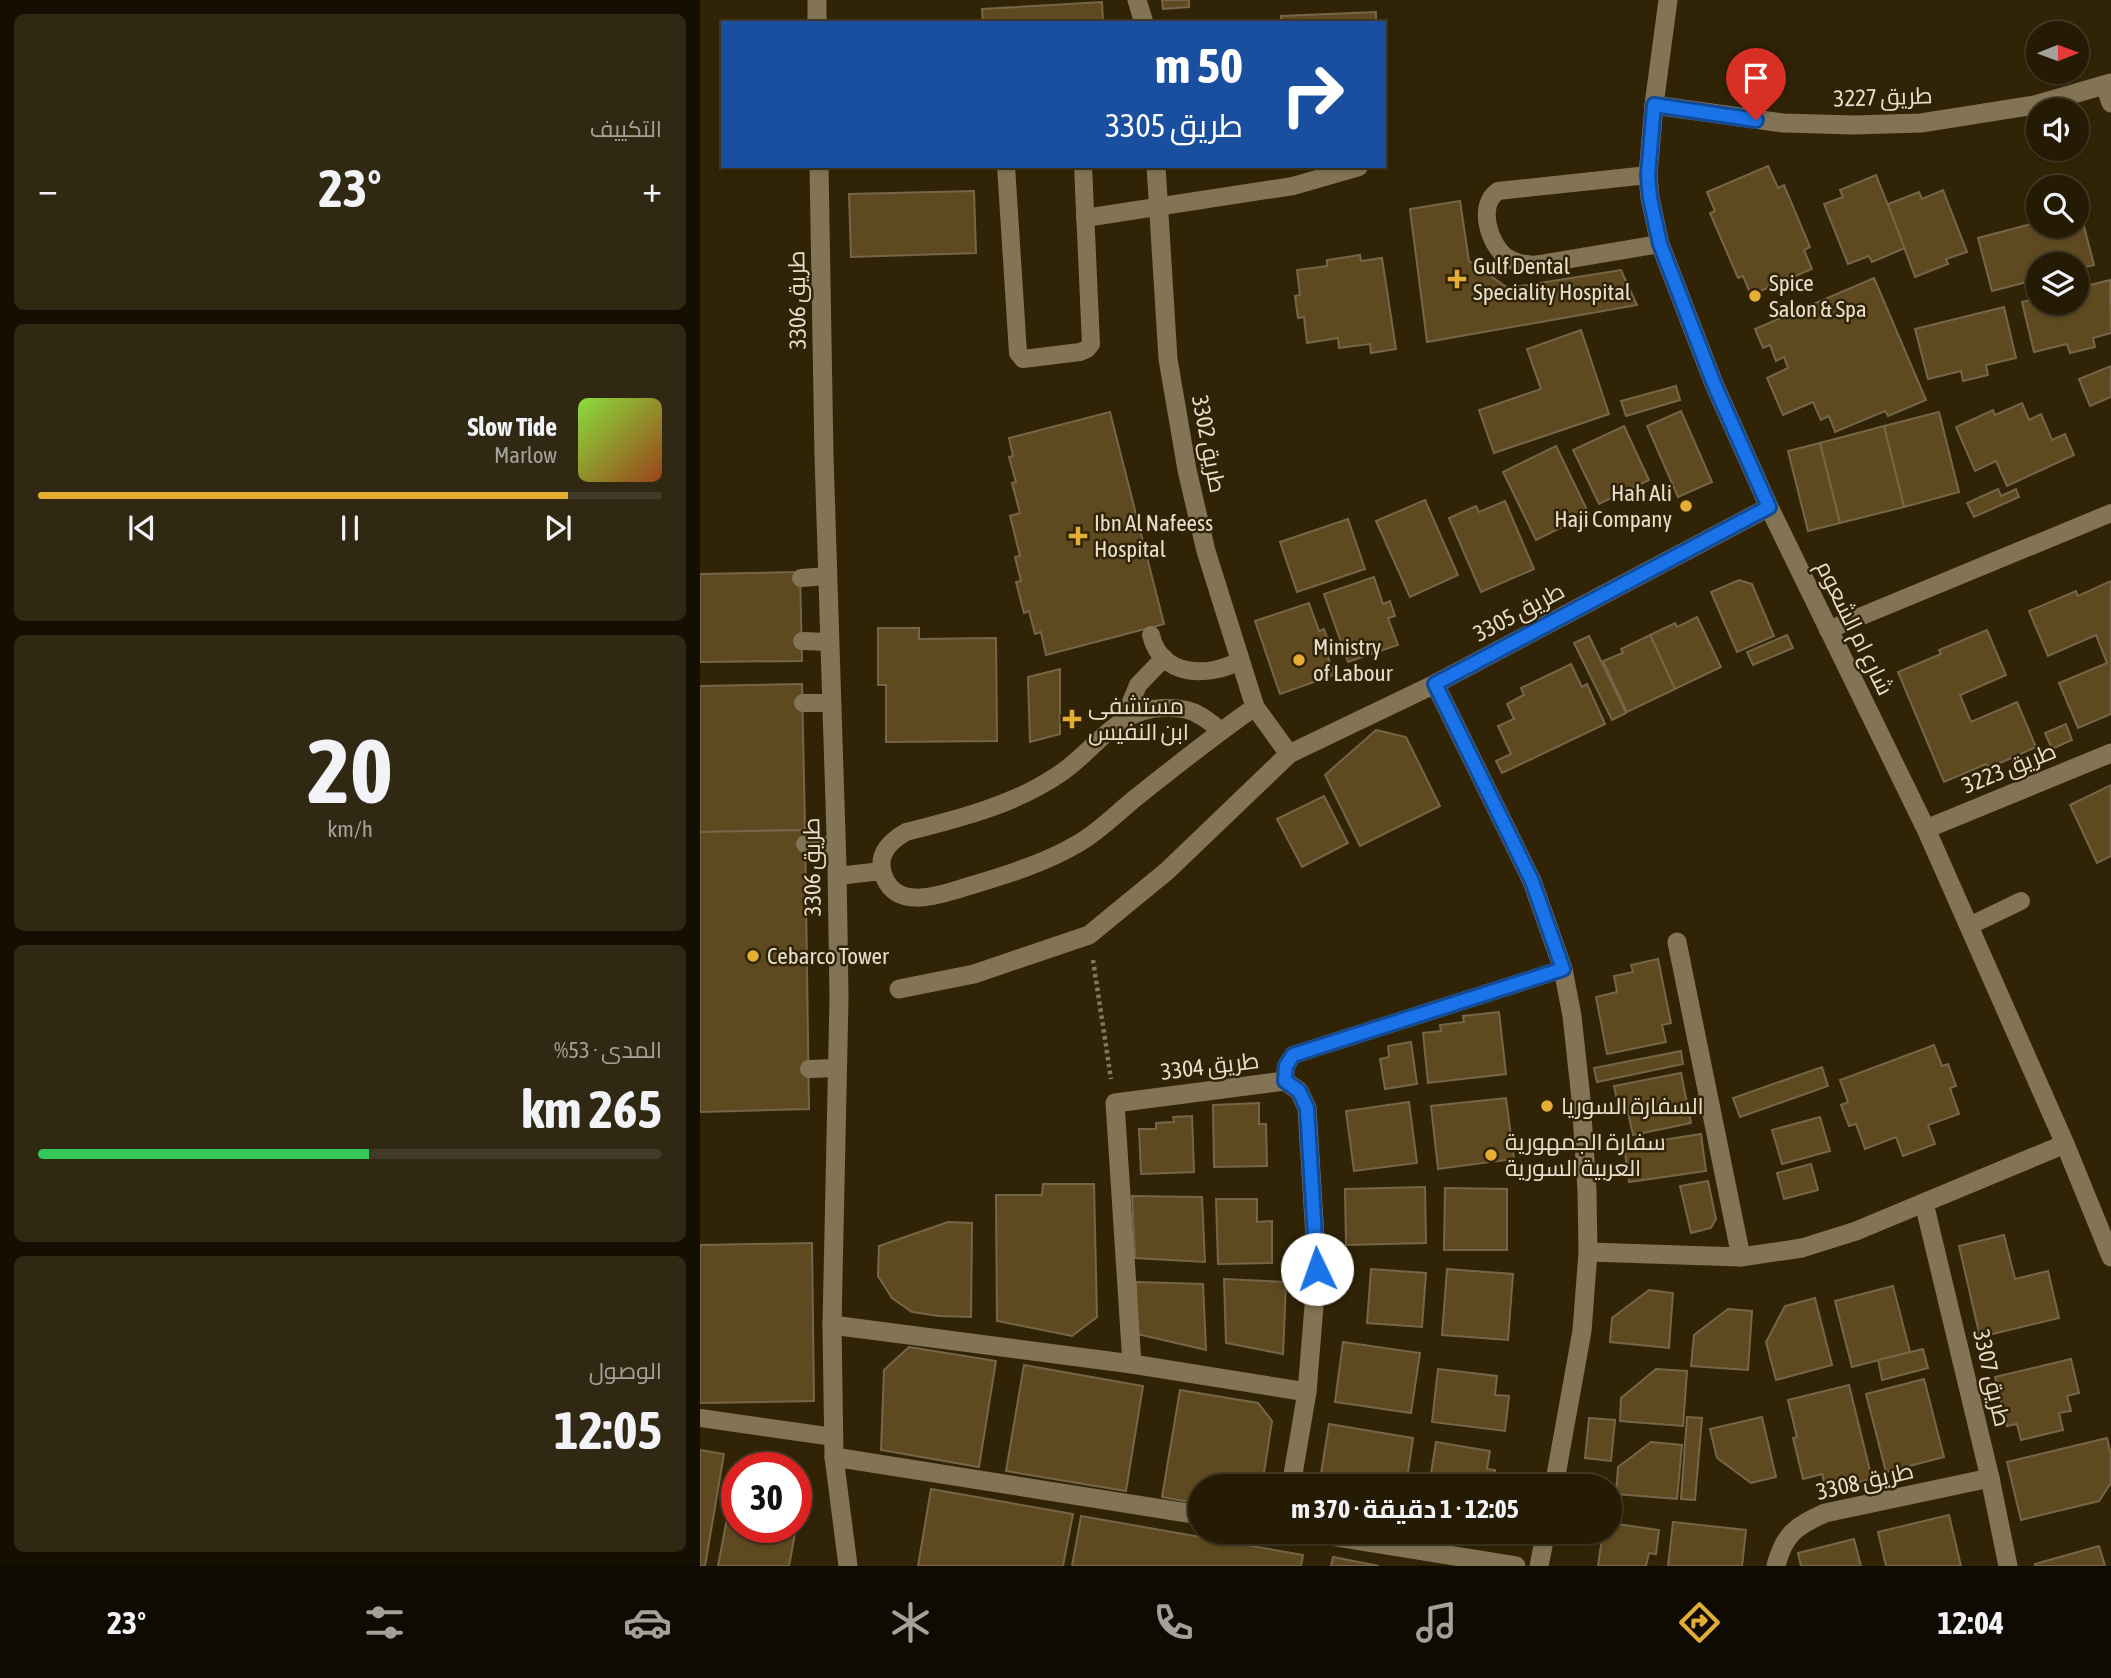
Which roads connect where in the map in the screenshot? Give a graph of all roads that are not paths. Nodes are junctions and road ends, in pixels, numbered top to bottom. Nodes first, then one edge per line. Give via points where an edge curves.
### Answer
1 (817, 0) edge
2 (1137, 0) edge
3 (1668, 0) edge
4 (817, 21) edge
5 (1142, 21) edge
6 (2109, 90) edge
7 (1654, 105) junction
8 (820, 168) edge
9 (1006, 168) edge
10 (1083, 168) edge
11 (1156, 168) edge
12 (1356, 168) edge
13 (1648, 175) junction
14 (1158, 205) junction
15 (1085, 218) junction
16 (1660, 244) junction
17 (1769, 507) junction
18 (2111, 513) edge
19 (827, 576) junction
20 (801, 578) dead end
21 (1828, 630) junction
22 (1151, 635) dead end
23 (802, 641) dead end
24 (830, 642) junction
25 (1164, 658) junction
26 (1239, 661) junction
27 (1435, 684) junction
28 (803, 703) dead end
29 (832, 703) junction
30 (1255, 706) junction
31 (1124, 719) junction
32 (1221, 731) junction
33 (2111, 753) edge
34 (1289, 754) junction
35 (1926, 829) junction
36 (805, 844) dead end
37 (836, 846) junction
38 (882, 871) junction
39 (837, 876) junction
40 (2021, 901) dead end
41 (1969, 926) junction
42 (1677, 942) dead end
43 (1563, 969) junction
44 (898, 989) dead end
45 (837, 1068) junction
46 (809, 1069) dead end
47 (1285, 1081) junction
48 (2065, 1144) junction
49 (1924, 1203) junction
50 (1588, 1252) junction
51 (1741, 1257) junction
52 (2111, 1257) edge
53 (832, 1325) junction
54 (1132, 1364) junction
55 (1307, 1392) junction
56 (700, 1419) edge
57 (834, 1437) junction
58 (834, 1457) junction
59 (1293, 1474) edge
60 (1556, 1474) edge
61 (1990, 1478) junction
62 (1188, 1513) edge
63 (1380, 1544) edge
64 (1543, 1544) edge
65 (848, 1566) edge
66 (1516, 1566) edge
67 (1539, 1566) edge
68 (1776, 1566) edge
69 (2008, 1566) edge

1 - 4 street
2 - 5 street
3 - 7 street, شارع ام الشعوم
6 - 7 street, طريق 3227 via 1922,123 1783,122
7 - 13 street, شارع ام الشعوم
8 - 19 street, طريق 3306
9 - 15 lane via 1018,353 1023,359 1080,352 1091,344
10 - 15 lane
11 - 14 street, طريق 3302
12 - 14 lane via 1293,186
13 - 16 street, شارع ام الشعوم
13 - 16 lane via 1498,191 1489,199 1486,212 1499,250 1521,264
14 - 15 lane
14 - 26 street, طريق 3302 via 1168,359 1185,458 1206,551
16 - 17 street, شارع ام الشعوم via 1714,384
17 - 21 street, شارع ام الشعوم
17 - 27 street, طريق 3305
18 - 21 lane
19 - 20 lane
19 - 24 street, طريق 3306
21 - 35 street, شارع ام الشعوم
22 - 25 lane
23 - 24 lane
24 - 29 street, طريق 3306
25 - 26 lane via 1193,672 1210,672
25 - 31 lane via 1138,685
26 - 30 street, طريق 3302
27 - 34 street, طريق 3305
27 - 43 street via 1532,881
28 - 29 lane
29 - 37 street, طريق 3306
30 - 32 lane
30 - 34 street, طريق 3302
31 - 32 lane via 1160,707 1179,708 1197,713
31 - 38 lane via 1065,770 1037,787 892,840 882,853
32 - 38 lane via 1103,827 1027,869 943,894 912,898 898,894
33 - 35 street, طريق 3223
34 - 44 street via 1167,871 1089,935 974,974
35 - 41 street, شارع ام الشعوم
36 - 37 lane
37 - 39 street, طريق 3306
38 - 39 lane
39 - 45 street, طريق 3306
40 - 41 lane
41 - 48 street, شارع ام الشعوم
42 - 51 street
43 - 47 lane via 1293,1055
43 - 50 street via 1581,1098
45 - 46 lane
45 - 53 street, طريق 3306
47 - 54 street, طريق 3304 via 1115,1102
47 - 55 street, طريق 3304 via 1299,1091 1307,1108 1317,1269
48 - 49 street
48 - 52 street, شارع ام الشعوم
49 - 51 street via 1802,1248
49 - 61 street, طريق 3307
50 - 51 street
50 - 60 street via 1582,1331
53 - 54 street
53 - 57 street, طريق 3306
54 - 55 street
55 - 59 street, طريق 3304
56 - 57 lane
57 - 58 street, طريق 3306
58 - 62 street
58 - 65 street, طريق 3306
61 - 68 street, طريق 3308 via 1825,1513 1791,1532
61 - 69 street, طريق 3307
63 - 66 street
64 - 67 street

